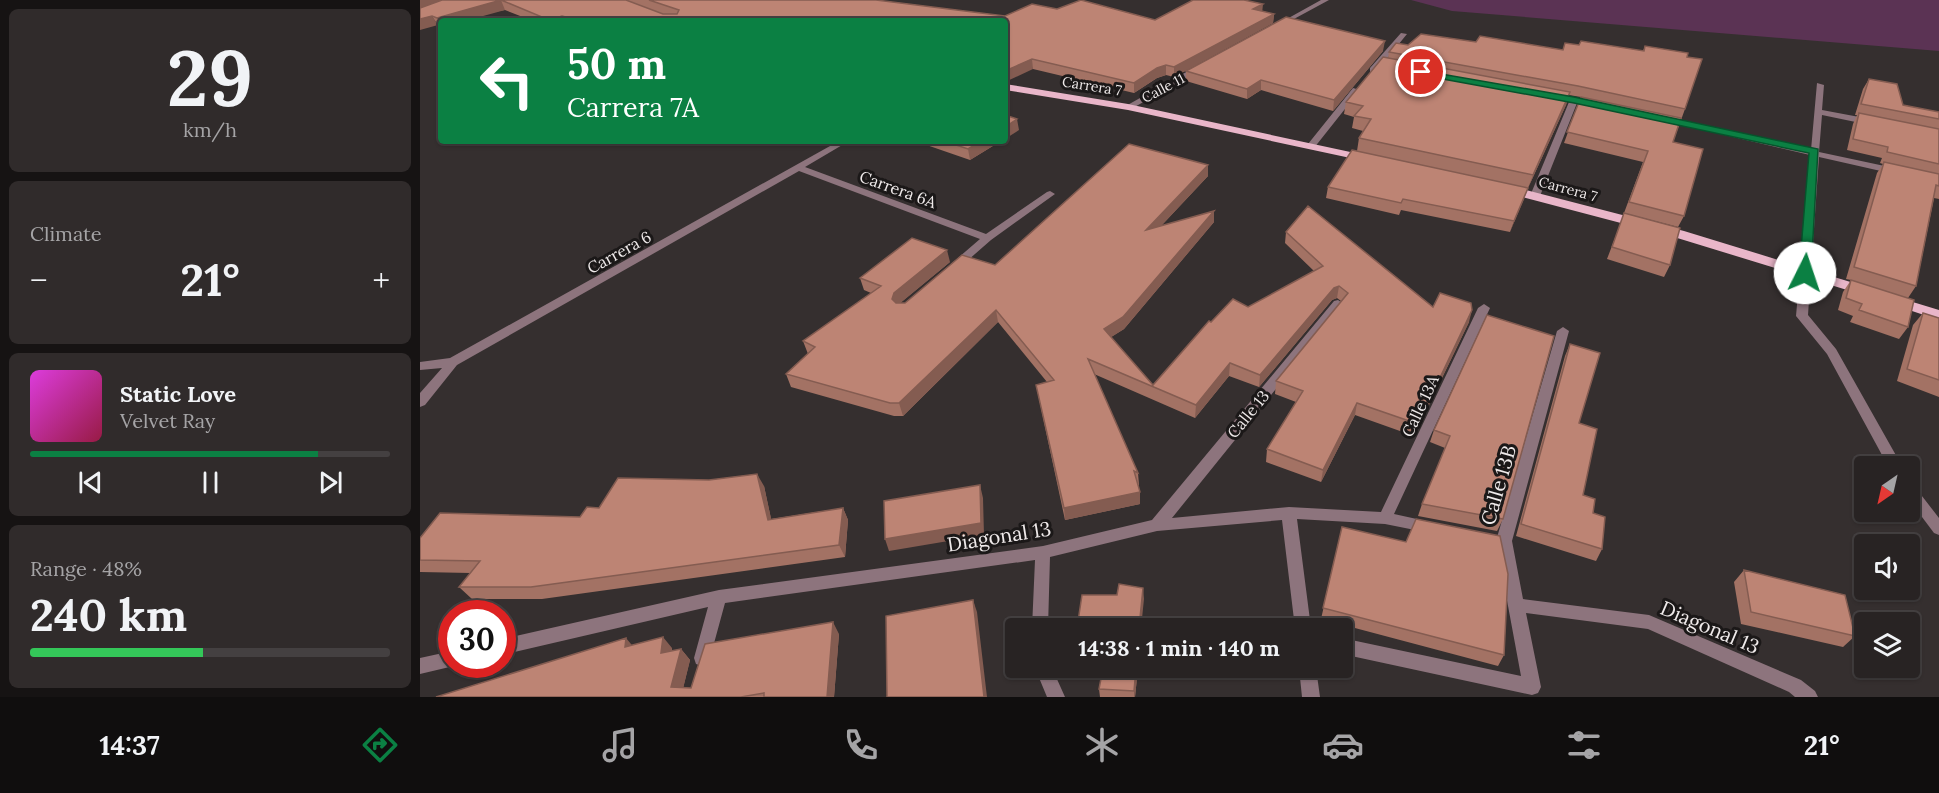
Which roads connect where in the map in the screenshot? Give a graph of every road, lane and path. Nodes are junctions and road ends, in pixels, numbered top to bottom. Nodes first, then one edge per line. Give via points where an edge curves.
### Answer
1 (1326, 0) edge
2 (1274, 28) edge
3 (1403, 34) dead end
4 (1211, 62) edge
5 (1378, 64) junction
6 (1389, 66) edge
7 (1370, 73) edge
8 (1363, 82) edge
9 (1820, 85) dead end
10 (1008, 87) edge
11 (1539, 94) edge
12 (1574, 100) junction
13 (1128, 107) junction
14 (1608, 108) edge
15 (1817, 112) junction
16 (1654, 117) edge
17 (1884, 125) edge
18 (840, 144) edge
19 (1311, 146) junction
20 (1814, 151) junction
21 (1378, 161) edge
22 (799, 168) junction
23 (1905, 173) edge
24 (1491, 186) edge
25 (1050, 194) dead end
26 (1535, 196) junction
27 (987, 238) junction
28 (1805, 273) junction
29 (945, 274) edge
30 (1338, 304) edge
31 (1484, 308) dead end
32 (1939, 315) edge
33 (1563, 331) dead end
34 (453, 362) junction
35 (420, 366) edge
36 (420, 402) edge
37 (1890, 456) edge
38 (1920, 504) edge
39 (1289, 513) junction
40 (1385, 518) junction
41 (1157, 525) junction
42 (1939, 529) edge
43 (1450, 530) edge
44 (1043, 552) junction
45 (719, 597) junction
46 (1517, 605) junction
47 (1040, 618) edge
48 (1302, 618) edge
49 (516, 644) edge
50 (1353, 648) edge
51 (438, 662) edge
52 (420, 666) edge
53 (697, 675) edge
54 (1048, 678) edge
55 (1309, 678) edge
56 (1056, 697) edge
57 (1311, 697) edge
58 (1809, 697) edge

1 - 2 street
3 - 5 street
4 - 13 street, Calle 11
5 - 6 street
5 - 7 street
8 - 19 street
9 - 15 street
10 - 13 main road, Carrera 7
11 - 12 street
12 - 14 street
12 - 26 street
13 - 19 main road, Carrera 7
15 - 17 street
15 - 20 street
16 - 20 street
18 - 22 street, Carrera 6
19 - 21 main road, Carrera 7
20 - 23 street
20 - 28 street
22 - 27 street, Carrera 6A
22 - 34 street, Carrera 6
24 - 26 main road, Carrera 7
25 - 27 street
26 - 28 main road, Carrera 7
27 - 29 street
28 - 32 main road, Carrera 7
28 - 37 street via 1802,316 1832,351
30 - 41 street, Calle 13
31 - 40 street, Calle 13A
33 - 46 street, Calle 13B via 1498,540
34 - 35 street
34 - 36 street, Carrera 6
38 - 42 street
39 - 40 street, Diagonal 13
39 - 41 street, Diagonal 13
39 - 48 street
40 - 43 street, Diagonal 13
41 - 44 street, Diagonal 13
44 - 45 street, Diagonal 13
44 - 47 street
45 - 49 street, Diagonal 13
45 - 53 street
46 - 50 street, Calle 13B via 1532,687
46 - 58 street, Diagonal 13 via 1649,622 1795,686
51 - 52 street
54 - 56 street
55 - 57 street

